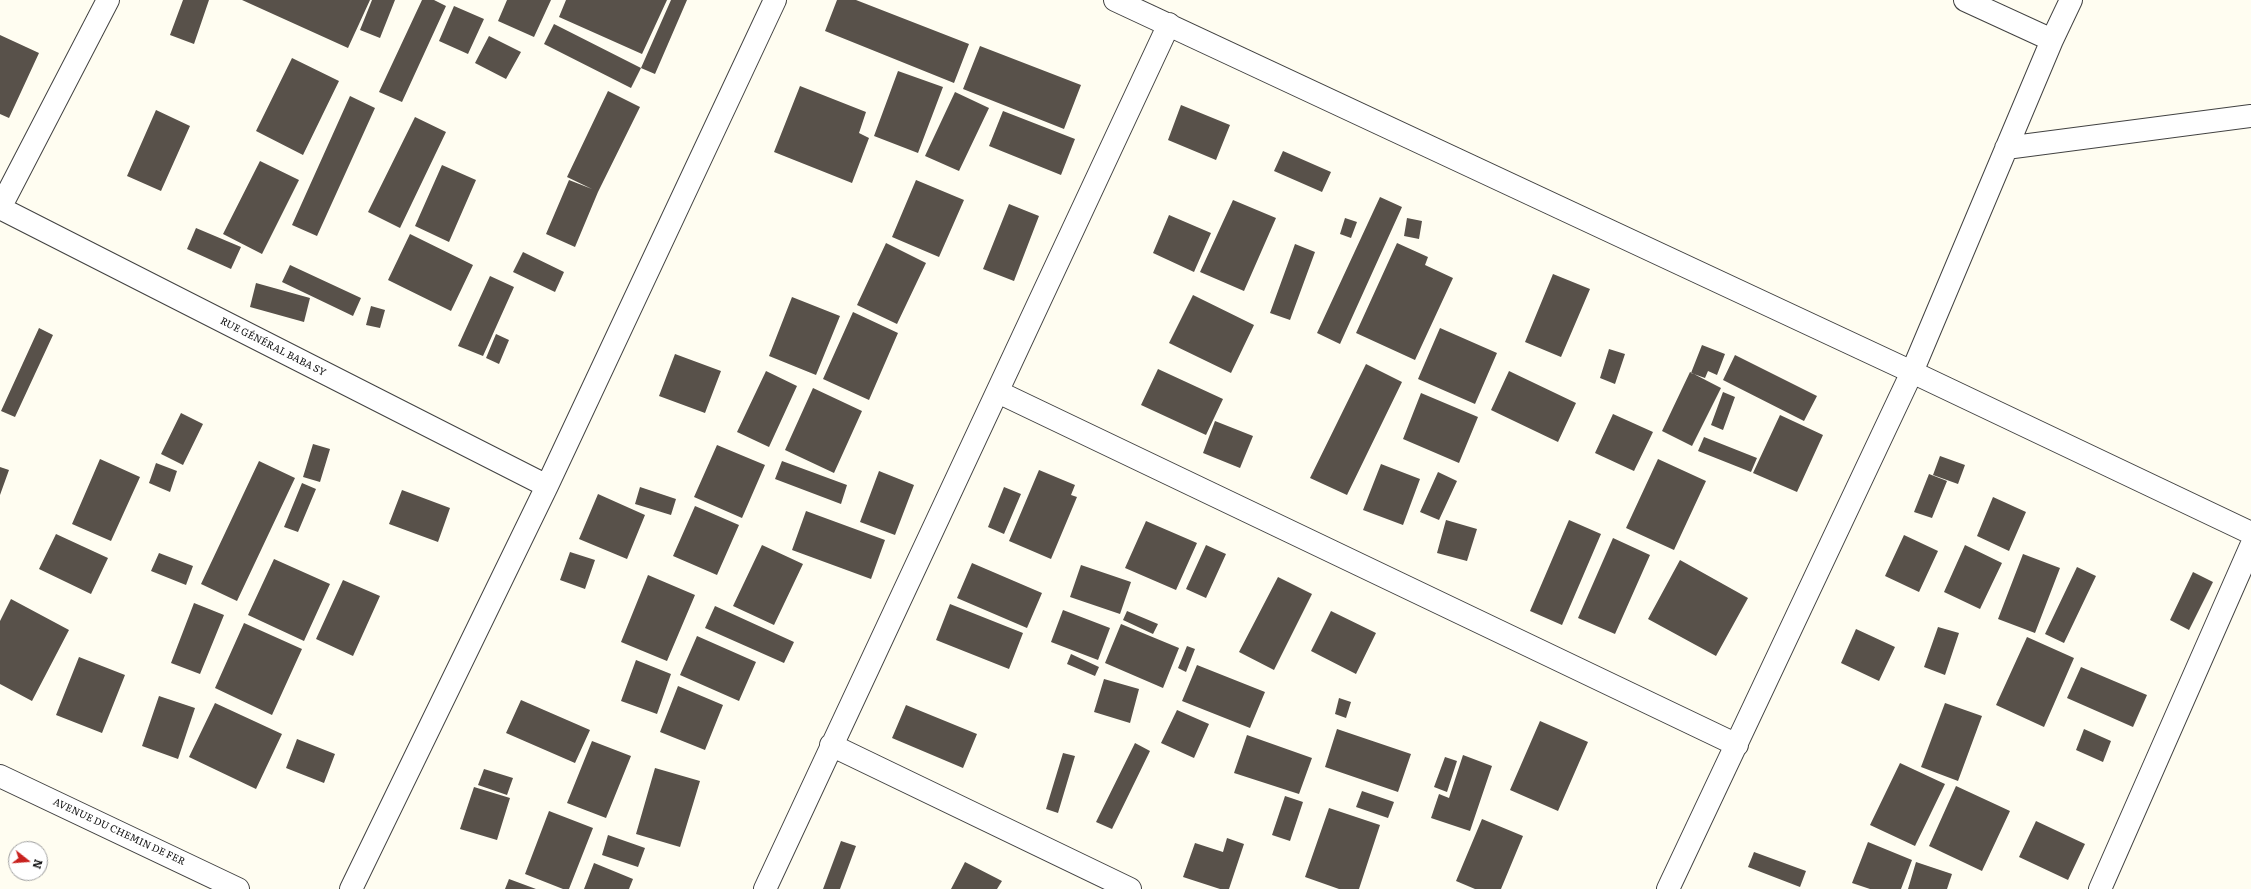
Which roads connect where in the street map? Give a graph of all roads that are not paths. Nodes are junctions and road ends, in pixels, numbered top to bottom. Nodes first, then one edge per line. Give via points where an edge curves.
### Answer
1 (108, 0) edge
2 (775, 0) edge
3 (1115, 0) edge
4 (1966, 0) edge
5 (2071, 0) edge
6 (1168, 24) junction
7 (2052, 40) junction
8 (2251, 116) edge
9 (2006, 148) junction
10 (0, 208) edge
11 (1912, 372) junction
12 (998, 392) junction
13 (547, 486) junction
14 (2251, 533) edge
15 (2251, 546) edge
16 (831, 745) junction
17 (1737, 745) junction
18 (0, 776) edge
19 (238, 889) edge
20 (351, 889) edge
21 (765, 889) edge
22 (1130, 889) edge
23 (1668, 889) edge
24 (2100, 889) edge

1 - 10 street
2 - 13 street
3 - 6 street
4 - 7 street
5 - 7 street
6 - 11 street
6 - 12 street
7 - 9 street
8 - 9 street
9 - 11 street
10 - 13 street, RUE GÉNÉRAL BABA SY
11 - 14 street
11 - 17 street
12 - 16 street
12 - 17 street
13 - 20 street
15 - 24 street
16 - 21 street
16 - 22 street
17 - 23 street
18 - 19 street, AVENUE DU CHEMIN DE FER

